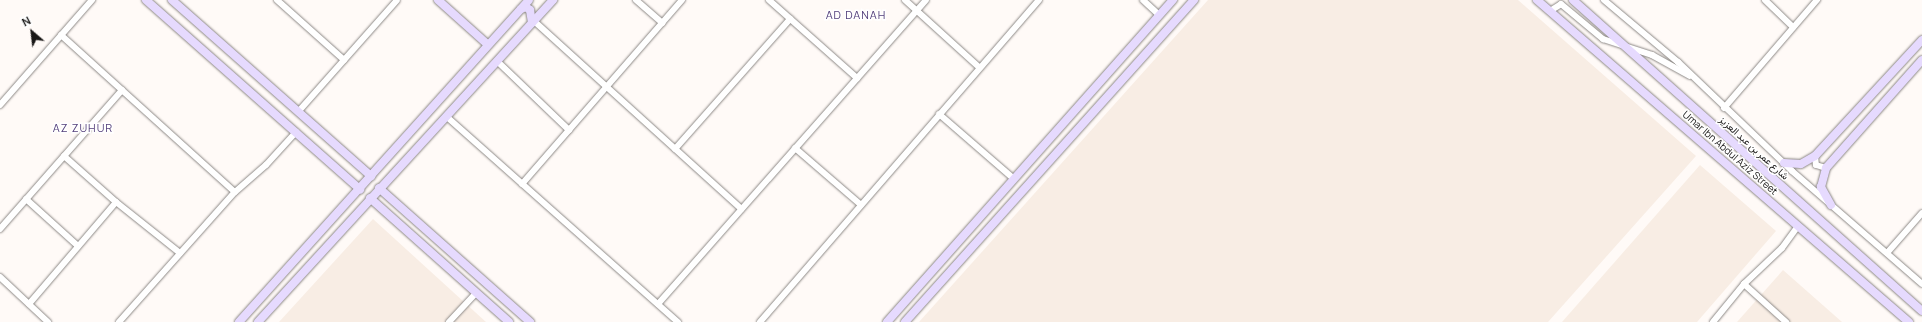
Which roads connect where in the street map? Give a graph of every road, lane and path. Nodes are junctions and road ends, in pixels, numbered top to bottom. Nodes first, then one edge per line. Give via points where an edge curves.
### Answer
1 (92, 0) edge
2 (146, 0) edge
3 (172, 0) edge
4 (277, 0) edge
5 (397, 0) edge
6 (438, 0) edge
7 (529, 0) edge
8 (553, 0) edge
9 (636, 0) edge
10 (682, 0) edge
11 (769, 0) edge
12 (905, 0) edge
13 (926, 0) edge
14 (1039, 0) edge
15 (1143, 0) edge
16 (1173, 0) edge
17 (1194, 0) edge
18 (1537, 0) edge
19 (1573, 0) edge
20 (1604, 0) edge
21 (1765, 0) edge
22 (1817, 0) edge
23 (521, 9) junction
24 (916, 11) junction
25 (1550, 11) junction
26 (1159, 15) junction
27 (790, 19) junction
28 (533, 22) junction
29 (662, 23) junction
30 (1793, 26) junction
31 (61, 35) junction
32 (1922, 40) edge
33 (487, 44) junction
34 (1622, 46) junction
35 (344, 60) junction
36 (1922, 60) edge
37 (497, 61) junction
38 (979, 67) junction
39 (857, 78) junction
40 (1698, 81) junction
41 (607, 87) junction
42 (122, 90) junction
43 (0, 105) edge
44 (1724, 108) junction
45 (298, 112) junction
46 (940, 114) junction
47 (447, 117) junction
48 (569, 130) junction
49 (296, 132) junction
50 (795, 148) junction
51 (675, 149) junction
52 (64, 156) junction
53 (1815, 156) junction
54 (1784, 163) junction
55 (1826, 168) junction
56 (371, 176) junction
57 (1013, 178) junction
58 (522, 184) junction
59 (380, 188) junction
60 (360, 189) junction
61 (235, 192) junction
62 (370, 198) junction
63 (26, 199) junction
64 (116, 202) junction
65 (861, 205) junction
66 (1831, 205) junction
67 (741, 209) junction
68 (1922, 213) edge
69 (1798, 226) junction
70 (0, 228) edge
71 (78, 246) junction
72 (1887, 253) junction
73 (180, 254) junction
74 (0, 278) edge
75 (1744, 284) junction
76 (1922, 284) edge
77 (476, 293) junction
78 (29, 304) junction
79 (658, 304) junction
80 (1922, 311) edge
81 (48, 322) edge
82 (119, 322) edge
83 (239, 322) edge
84 (258, 322) edge
85 (449, 322) edge
86 (509, 322) edge
87 (530, 322) edge
88 (678, 322) edge
89 (760, 322) edge
90 (887, 322) edge
91 (905, 322) edge
92 (1712, 322) edge
93 (1786, 322) edge
94 (1909, 322) edge

1 - 31 street
2 - 49 street
3 - 45 street
4 - 35 street
5 - 35 street
6 - 33 street
7 - 23 street
8 - 28 street
9 - 29 street
10 - 29 street
11 - 27 street
12 - 24 street
13 - 24 street
14 - 38 street
15 - 26 street
16 - 26 street
17 - 91 street
18 - 25 street, Umar Ibn Abdul Aziz Street
19 - 34 street, شارع عمر بن عبد العزيز
20 - 40 street
21 - 30 street
22 - 30 street
23 - 28 street via 526,7 530,10
23 - 33 street
24 - 38 street
24 - 39 street
25 - 34 street via 1561,4 1603,40
25 - 69 street, Umar Ibn Abdul Aziz Street
26 - 57 street
27 - 39 street
27 - 51 street
28 - 37 street
28 - 41 street
29 - 41 street
30 - 44 street
31 - 42 street
31 - 43 street
32 - 53 street
33 - 56 street
34 - 40 street via 1666,62
34 - 80 street, شارع عمر بن عبد العزيز
35 - 45 street
36 - 55 street
37 - 47 street
37 - 48 street
38 - 46 street
39 - 50 street
40 - 44 street
41 - 48 street
41 - 51 street
42 - 52 street
42 - 61 street
44 - 54 street
45 - 56 street
46 - 57 street
46 - 65 street
47 - 58 street
47 - 59 street
48 - 58 street
49 - 60 street
49 - 61 street via 266,165
50 - 65 street
50 - 67 street
51 - 67 street
52 - 63 street
52 - 64 street
53 - 54 street via 1801,164
53 - 55 street via 1816,165
54 - 66 street
55 - 66 street via 1821,187
56 - 60 street
57 - 90 street
58 - 79 street
59 - 62 street
59 - 87 street
60 - 83 street
61 - 73 street
62 - 77 street
62 - 84 street
63 - 70 street
63 - 71 street
64 - 71 street
64 - 73 street
65 - 89 street
66 - 72 street
67 - 79 street
68 - 72 street
69 - 75 street via 1782,248
69 - 94 street, Umar Ibn Abdul Aziz Street
71 - 78 street
72 - 76 street
73 - 82 street
74 - 78 street
75 - 92 street
75 - 93 street
77 - 85 street
77 - 86 street
78 - 81 street
79 - 88 street

